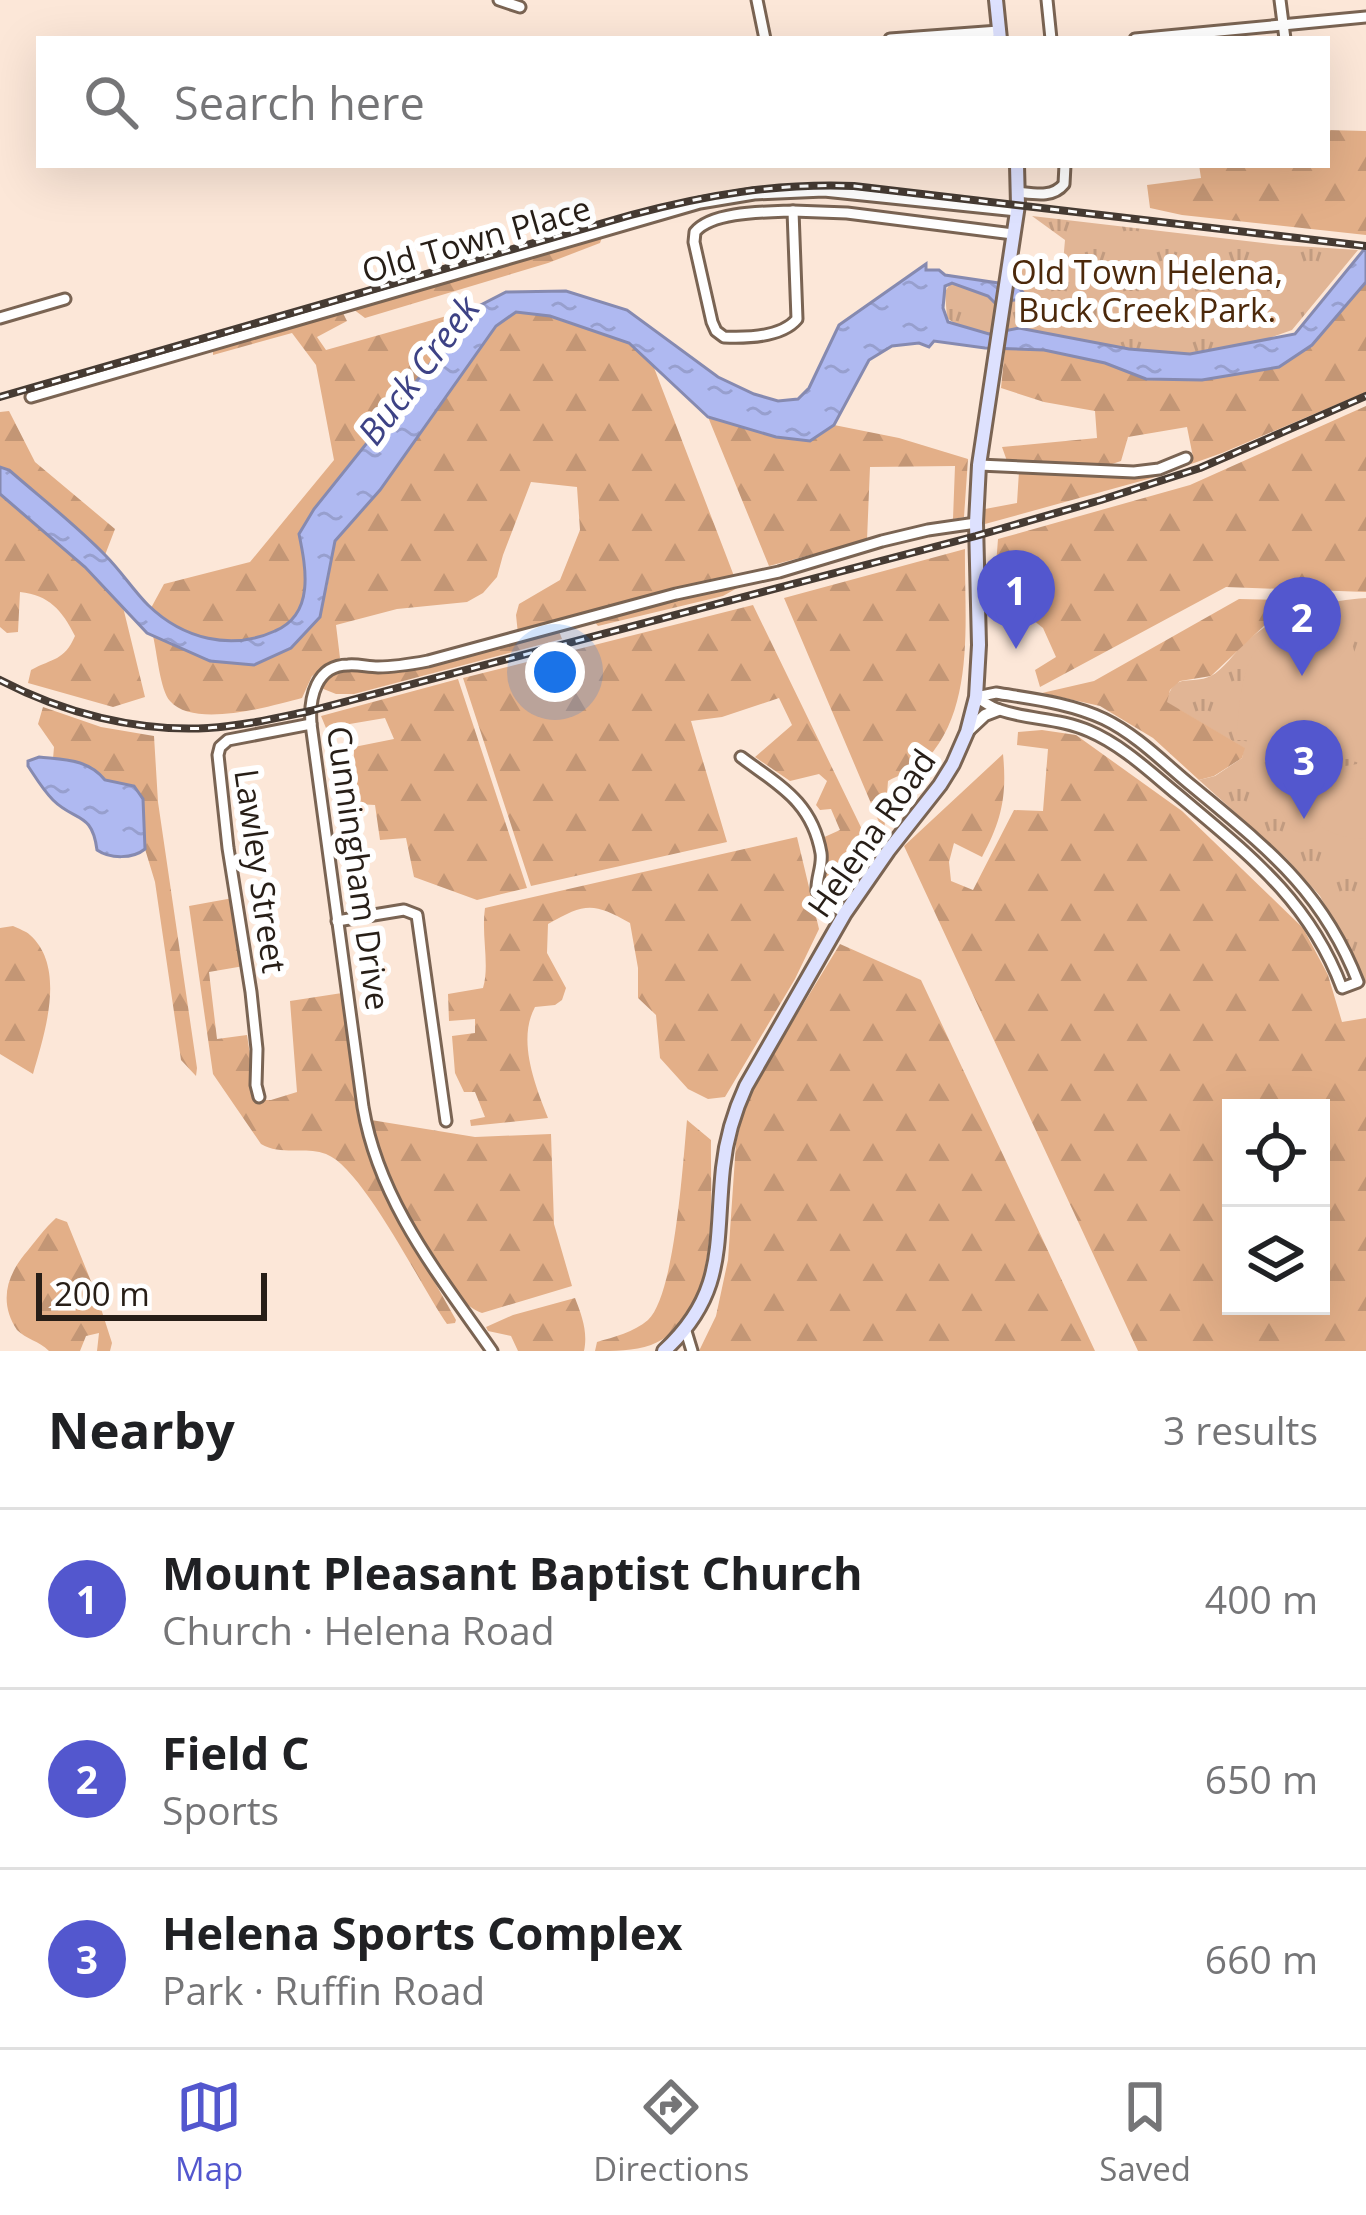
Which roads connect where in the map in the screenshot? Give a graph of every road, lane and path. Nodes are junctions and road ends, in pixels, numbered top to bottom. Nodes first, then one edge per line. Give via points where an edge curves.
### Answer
1 (499, 0) edge
2 (757, 0) edge
3 (996, 0) edge
4 (1047, 0) edge
5 (1280, 0) edge
6 (520, 8) dead end
7 (1366, 17) edge
8 (1282, 25) junction
9 (1000, 35) edge
10 (764, 36) edge
11 (1051, 36) edge
12 (1192, 36) edge
13 (1284, 36) edge
14 (1017, 168) edge
15 (1064, 168) edge
16 (1018, 192) junction
17 (793, 211) junction
18 (1017, 211) junction
19 (1012, 234) junction
20 (65, 299) dead end
21 (0, 319) edge
22 (31, 397) dead end
23 (1186, 458) dead end
24 (979, 465) junction
25 (976, 523) junction
26 (976, 697) junction
27 (998, 710) junction
28 (311, 724) junction
29 (967, 732) junction
30 (741, 757) dead end
31 (845, 913) junction
32 (337, 921) junction
33 (259, 1097) dead end
34 (446, 1121) dead end
35 (686, 1328) junction
36 (493, 1351) edge
37 (664, 1351) edge
38 (692, 1351) edge

1 - 6 street
2 - 10 street
3 - 9 main road
4 - 11 street
5 - 8 street
7 - 8 street
8 - 12 street
8 - 13 street
14 - 16 main road, Helena Road
15 - 16 street via 1062,188
16 - 18 main road, Helena Road
17 - 17 street via 697,228 719,334 737,338 794,323
17 - 19 street
18 - 19 main road, Helena Road
18 - 22 street, Old Town Place via 824,191 700,202
19 - 24 main road, Helena Road
20 - 21 street
23 - 24 street via 1134,472
24 - 25 main road, Helena Road
25 - 26 main road, Helena Road
25 - 28 street, Cunningham Drive via 428,661 341,665 316,686
26 - 27 street
26 - 27 street via 1057,704 1127,733 1295,876 1358,982 1342,988 1287,892 1126,753 1071,724
26 - 29 main road, Helena Road
27 - 29 street
28 - 32 street, Cunningham Drive
28 - 33 street, Lawley Street via 228,740 218,755
29 - 31 main road, Helena Road via 940,785
30 - 31 street via 805,812 821,851 817,891
31 - 35 main road, Helena Road via 740,1100 725,1149 714,1272
32 - 34 street via 417,915
32 - 36 street, Cunningham Drive via 378,1163 432,1267
35 - 37 main road, Helena Road
35 - 38 street

